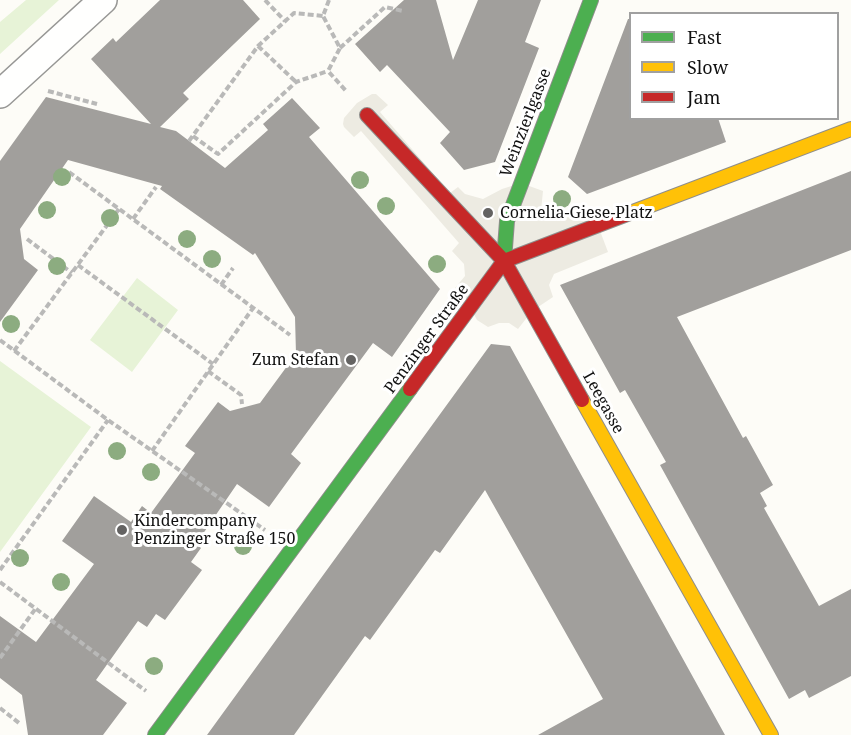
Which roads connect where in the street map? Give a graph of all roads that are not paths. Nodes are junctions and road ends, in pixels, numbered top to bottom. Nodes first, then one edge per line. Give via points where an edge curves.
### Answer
1 (103, 0) edge
2 (591, 0) edge
3 (0, 94) edge
4 (367, 115) road end
5 (851, 129) edge
6 (504, 261) junction
7 (155, 735) edge
8 (771, 735) edge

1 - 3 street
2 - 6 street, Weinzierlgasse via 507,221
4 - 6 street, Leegasse
5 - 6 street
6 - 7 street, Penzinger Straße
6 - 8 street, Leegasse

